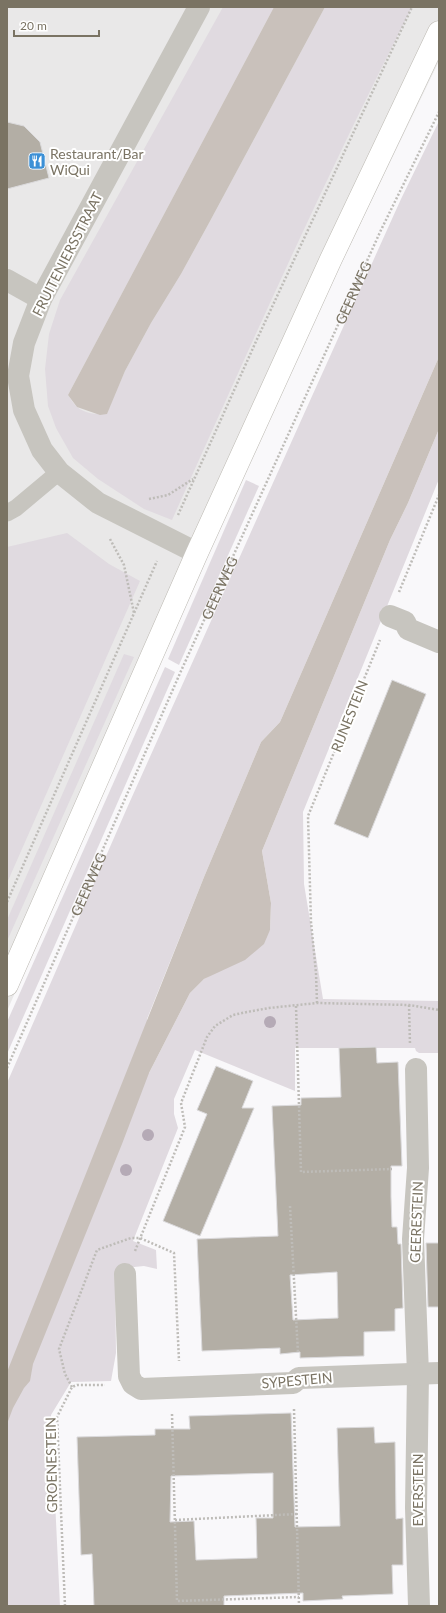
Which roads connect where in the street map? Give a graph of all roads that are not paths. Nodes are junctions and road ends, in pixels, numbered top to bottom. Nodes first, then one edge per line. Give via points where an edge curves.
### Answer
1 (199, 7) edge
2 (439, 32) edge
3 (7, 280) edge
4 (42, 299) junction
5 (59, 472) junction
6 (7, 513) edge
7 (197, 553) junction
8 (390, 616) road end
9 (439, 642) edge
10 (7, 985) edge
11 (416, 1069) road end
12 (126, 1274) road end
13 (439, 1373) edge
14 (418, 1374) junction
15 (419, 1606) edge

1 - 4 street, FRUITENIERSSTRAAT
2 - 7 main road via 330,259
3 - 4 street
4 - 5 street, FRUITENIERSSTRAAT via 24,343 18,376 24,410 42,450
5 - 6 lane
5 - 7 street, FRUITENIERSSTRAAT via 98,503
7 - 10 main road
8 - 9 street via 405,622 408,629
11 - 14 street, GEERESTEIN via 418,1168 413,1239
12 - 14 street, SYPESTEIN via 129,1376 133,1384 141,1389
13 - 14 street, SYPESTEIN
14 - 15 street, EVERSTEIN via 416,1508

